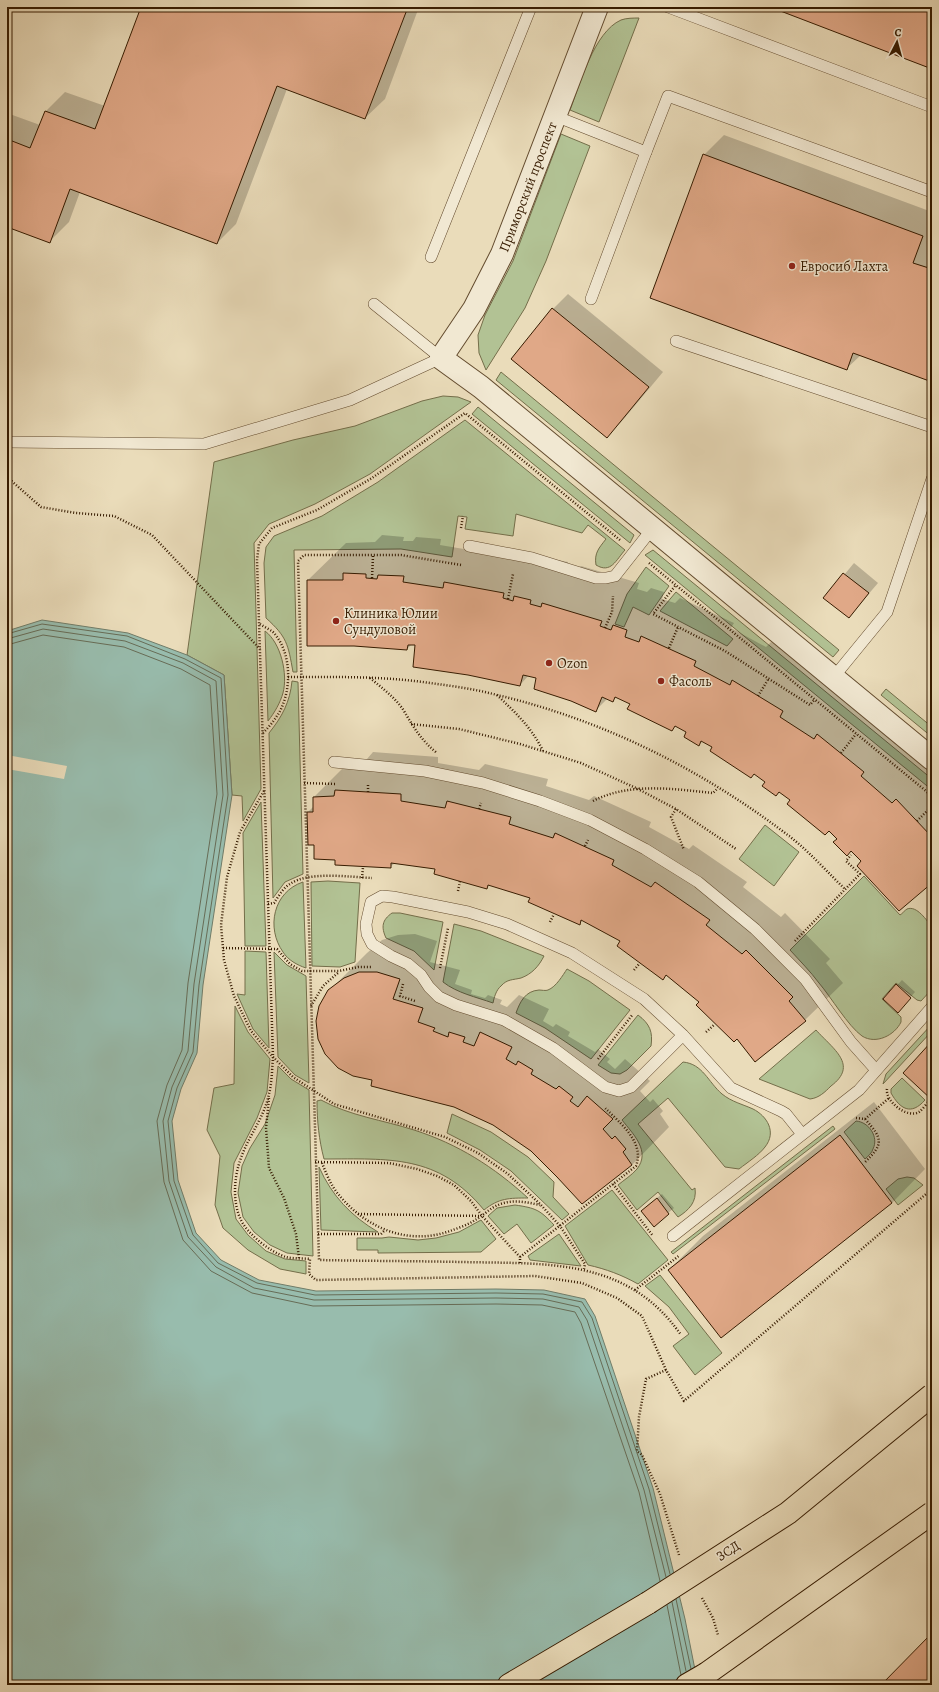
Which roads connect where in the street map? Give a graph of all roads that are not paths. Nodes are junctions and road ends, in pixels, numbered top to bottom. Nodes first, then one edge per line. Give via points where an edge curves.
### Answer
1 (531, 7) edge
2 (597, 7) edge
3 (668, 7) edge
4 (932, 107) edge
5 (555, 116) junction
6 (646, 152) junction
7 (932, 192) edge
8 (431, 257) dead end
9 (591, 299) dead end
10 (374, 304) dead end
11 (676, 341) dead end
12 (441, 358) junction
13 (932, 427) edge
14 (7, 442) edge
15 (932, 479) edge
16 (652, 529) junction
17 (469, 546) dead end
18 (833, 678) junction
19 (932, 759) edge
20 (334, 762) dead end
21 (932, 1007) edge
22 (683, 1035) junction
23 (876, 1070) junction
24 (802, 1134) junction
25 (673, 1236) dead end
26 (932, 1395) edge
27 (932, 1512) edge
28 (509, 1685) edge
29 (687, 1685) edge

1 - 8 lane
2 - 5 street, Приморский проспект
3 - 4 lane
5 - 6 lane
5 - 12 street, Приморский проспект via 502,254 474,309
6 - 7 lane via 668,96
6 - 9 lane
10 - 12 lane
11 - 13 lane
12 - 14 lane via 350,400 204,444
12 - 16 street via 481,387
15 - 18 lane via 887,612
16 - 17 lane via 615,576 606,578 596,578 532,558
16 - 18 street
18 - 19 street
20 - 23 lane via 425,771 483,783 590,820 645,849 698,882 755,929 805,979 851,1042
21 - 23 lane
22 - 22 lane via 644,999 572,953 507,924 457,909 393,897 382,896 371,902 366,924 372,944 408,964 439,997 504,1020 553,1048 605,1087 619,1091 631,1087
22 - 24 lane via 731,1088 786,1114
23 - 24 lane via 859,1090
24 - 25 lane
26 - 28 highway, ЗСД, bridge via 788,1513 648,1603
27 - 29 highway, bridge via 763,1634

